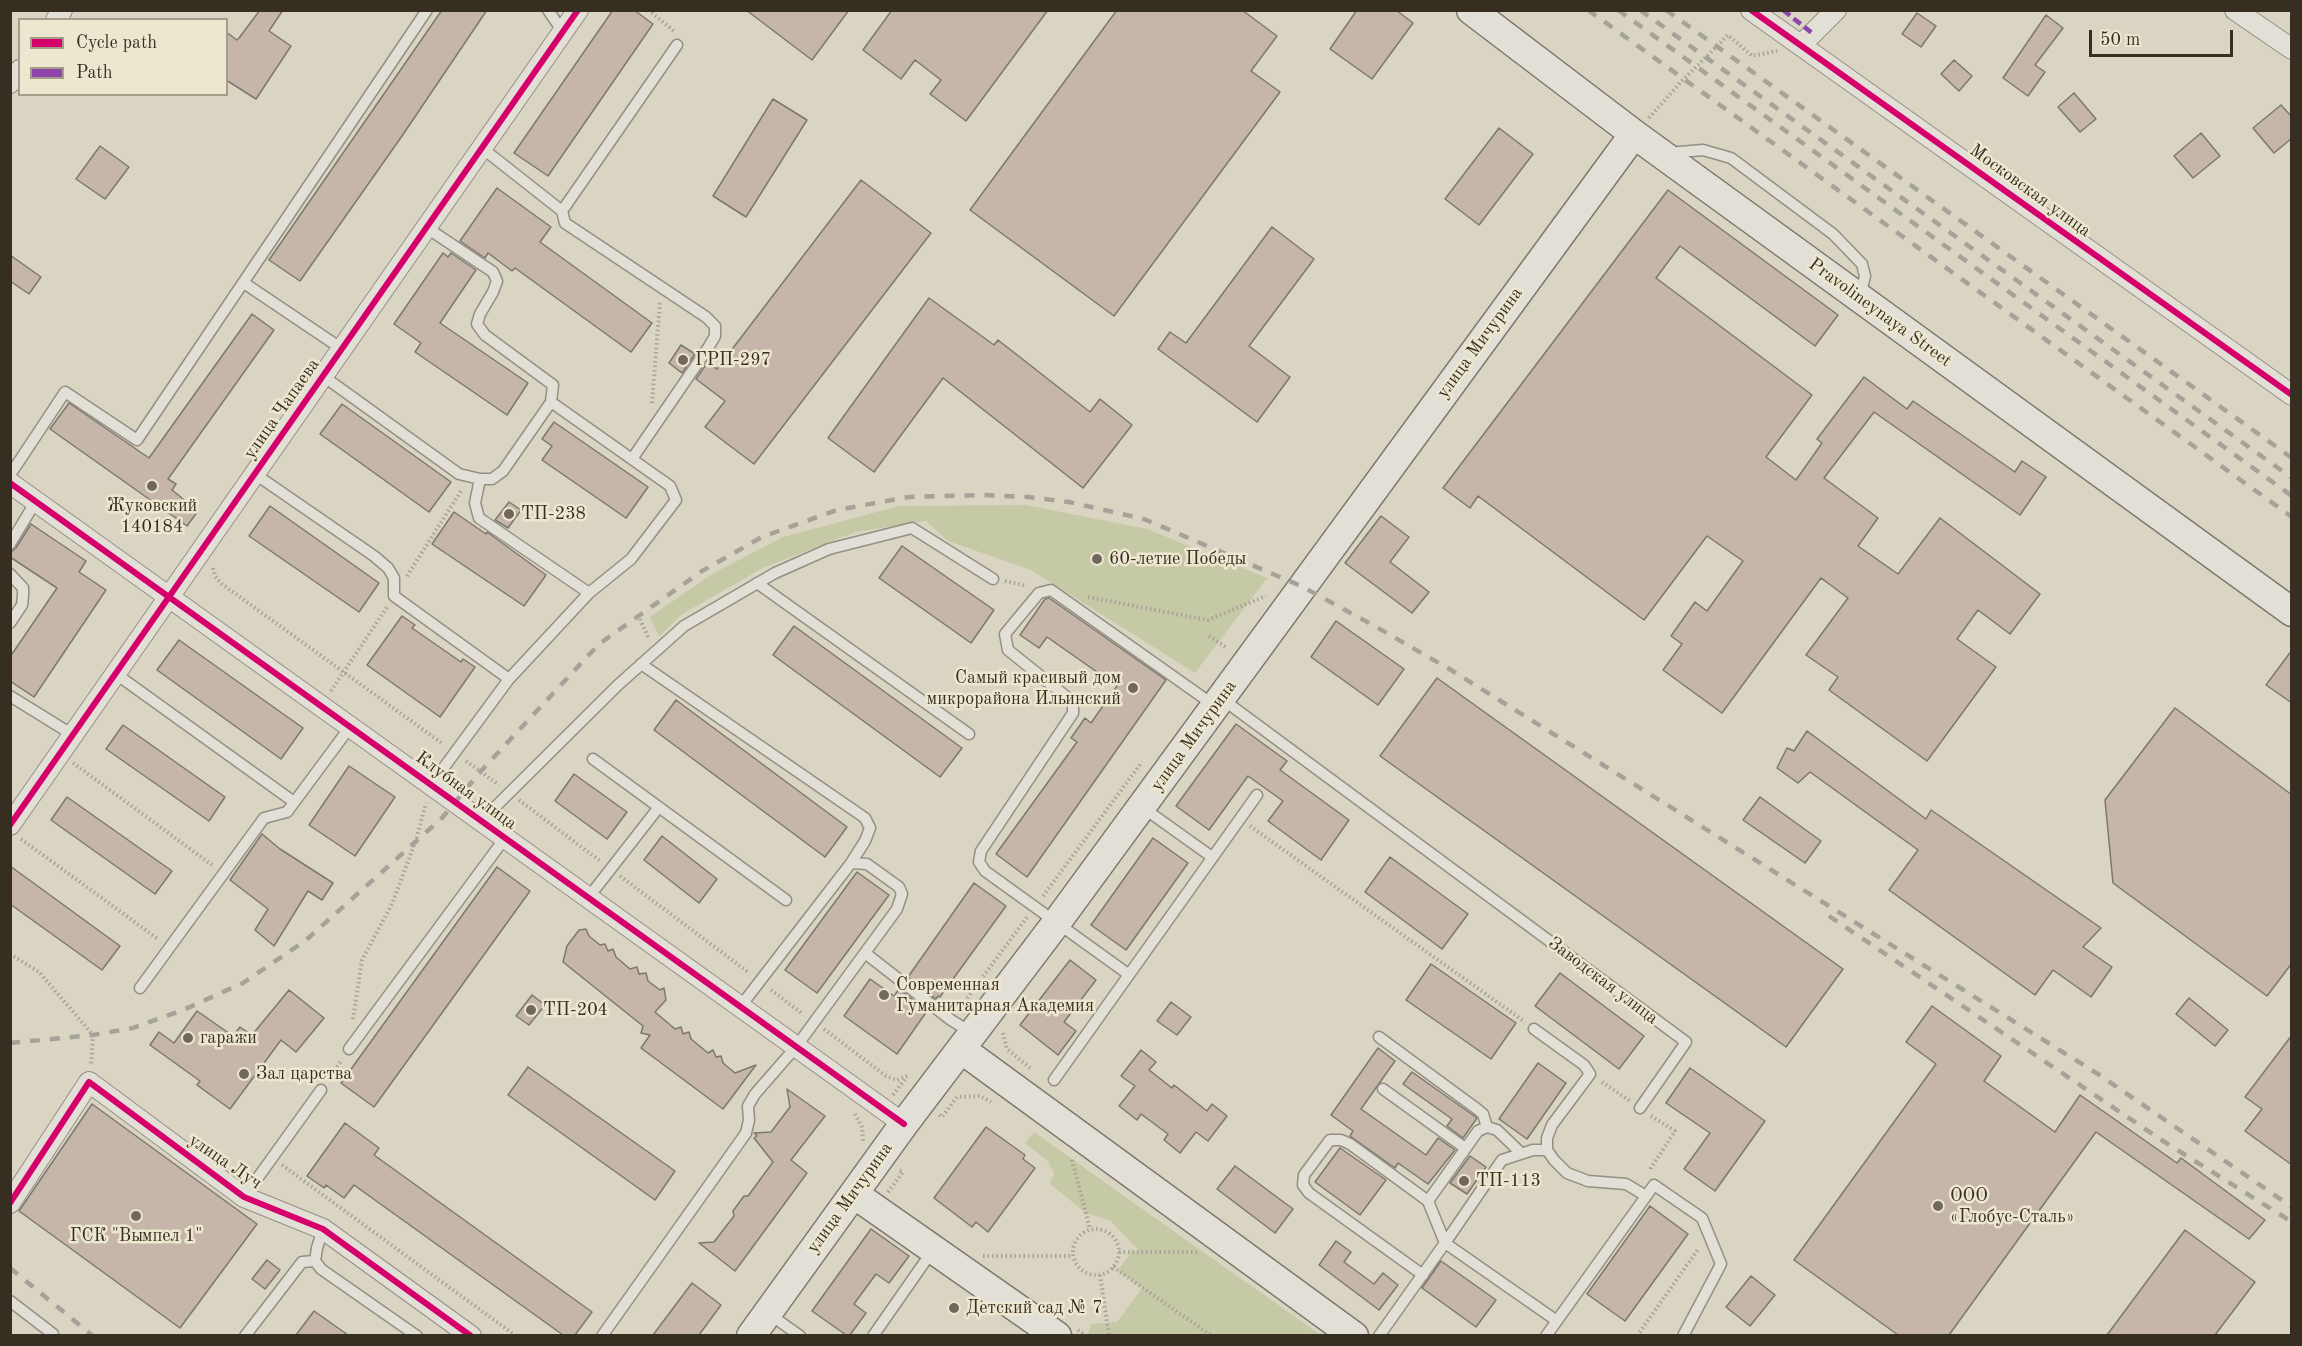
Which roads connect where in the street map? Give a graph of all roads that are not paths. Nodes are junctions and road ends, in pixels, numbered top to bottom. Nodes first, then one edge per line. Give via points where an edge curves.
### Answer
1 (427, 10) edge
2 (548, 10) edge
3 (578, 10) edge
4 (1470, 10) edge
5 (1752, 10) edge
6 (1836, 10) edge
7 (2235, 10) edge
8 (563, 32) junction
9 (677, 45) road end
10 (1801, 45) junction
11 (2292, 49) edge
12 (1634, 134) junction
13 (483, 148) junction
14 (1662, 154) junction
15 (562, 211) junction
16 (427, 228) junction
17 (243, 283) junction
18 (1860, 298) junction
19 (342, 349) junction
20 (324, 376) junction
21 (2292, 395) edge
22 (551, 402) junction
23 (632, 459) junction
24 (255, 474) junction
25 (10, 475) edge
26 (480, 479) junction
27 (10, 483) edge
28 (36, 501) junction
29 (10, 544) edge
30 (10, 574) edge
31 (993, 579) road end
32 (757, 584) junction
33 (589, 593) junction
34 (170, 596) junction
35 (2292, 612) edge
36 (10, 623) edge
37 (641, 664) junction
38 (116, 674) junction
39 (509, 679) junction
40 (10, 696) edge
41 (1219, 702) junction
42 (350, 727) junction
43 (969, 734) dead end
44 (73, 735) junction
45 (593, 759) dead end
46 (431, 785) junction
47 (1257, 795) dead end
48 (294, 802) junction
49 (659, 807) junction
50 (1142, 807) junction
51 (481, 821) junction
52 (14, 831) edge
53 (506, 838) junction
54 (1212, 857) junction
55 (851, 863) junction
56 (588, 898) junction
57 (786, 900) dead end
58 (1046, 914) junction
59 (865, 953) junction
60 (1128, 974) junction
61 (140, 988) dead end
62 (740, 1007) junction
63 (1534, 1029) road end
64 (962, 1034) junction
65 (1379, 1037) dead end
66 (796, 1047) junction
67 (349, 1049) road end
68 (1054, 1080) dead end
69 (1383, 1089) dead end
70 (321, 1090) road end
71 (1640, 1108) road end
72 (904, 1124) junction
73 (1487, 1127) junction
74 (1465, 1148) junction
75 (1547, 1150) junction
76 (1521, 1153) junction
77 (854, 1194) junction
78 (1646, 1196) junction
79 (244, 1197) junction
80 (1428, 1201) junction
81 (10, 1203) edge
82 (324, 1229) junction
83 (1445, 1243) junction
84 (934, 1250) junction
85 (315, 1261) junction
86 (1423, 1275) junction
87 (10, 1301) edge
88 (1557, 1321) junction
89 (759, 1324) edge
90 (51, 1335) edge
91 (246, 1335) edge
92 (417, 1335) edge
93 (471, 1335) edge
94 (602, 1335) edge
95 (800, 1335) edge
96 (873, 1335) edge
97 (1057, 1335) edge
98 (1354, 1335) edge
99 (1379, 1335) edge
100 (1546, 1335) edge
101 (1683, 1335) edge

1 - 17 lane
2 - 8 lane
3 - 8 street, улица Чапаева
4 - 12 main road, Pravolineynaya Street
5 - 10 street, Московская улица
6 - 10 street
7 - 11 street
8 - 13 street, улица Чапаева
9 - 15 lane
10 - 21 street, Московская улица
12 - 14 main road, Pravolineynaya Street
12 - 41 main road, улица Мичурина
13 - 15 lane
13 - 16 street, улица Чапаева
14 - 18 main road, Pravolineynaya Street
14 - 18 lane via 1703,150 1731,158 1833,234 1856,256 1865,276
15 - 23 lane via 565,223 715,326 715,336
16 - 19 street, улица Чапаева
16 - 22 lane via 493,272 493,292 477,324 485,335 553,385
17 - 19 lane
17 - 25 lane via 137,440 65,392
18 - 35 main road, Pravolineynaya Street
19 - 20 street, улица Чапаева
20 - 24 street, улица Чапаева
20 - 26 lane via 459,474
22 - 23 lane
22 - 26 lane via 503,471 492,479
23 - 33 lane via 670,486 676,500 631,559
24 - 34 street, улица Чапаева
24 - 39 lane via 374,556 394,578 394,596
26 - 33 lane via 475,503 479,519
27 - 28 street, Клубная улица
28 - 29 lane
28 - 34 street, Клубная улица
30 - 36 lane via 23,588 22,605
31 - 32 lane via 912,528 829,549
32 - 37 lane via 684,626
32 - 43 lane
33 - 39 lane
34 - 38 street, улица Чапаева
34 - 42 street, Клубная улица
37 - 51 lane
37 - 55 lane via 865,818 870,828
38 - 44 street, улица Чапаева
38 - 48 lane
39 - 46 lane
40 - 44 lane
41 - 50 main road, улица Мичурина
41 - 58 lane via 1051,590 1039,593 1005,634 1008,650 1073,702 1073,713 981,851 979,862 985,871
41 - 71 lane, Заводская улица via 1233,707 1686,1042
42 - 46 street, Клубная улица
42 - 48 lane
44 - 52 street, улица Чапаева
45 - 49 lane
46 - 51 street, Клубная улица
47 - 54 lane
48 - 61 lane via 287,812 264,818
49 - 56 lane
49 - 57 lane
50 - 54 lane
50 - 58 main road, улица Мичурина
51 - 53 street, Клубная улица
53 - 56 street, Клубная улица
53 - 67 lane
54 - 60 lane
55 - 59 lane via 867,864 902,894 897,909
55 - 62 lane
56 - 62 street, Клубная улица
58 - 60 lane
58 - 64 main road, улица Мичурина
59 - 64 lane
59 - 66 lane
60 - 68 lane
62 - 66 street, Клубная улица
63 - 75 lane via 1584,1065 1590,1074 1552,1125
64 - 72 main road, улица Мичурина via 910,1094
64 - 98 main road
65 - 73 lane via 1477,1109
66 - 72 street, Клубная улица
66 - 94 lane via 755,1094 748,1106 746,1133
69 - 74 lane
70 - 79 lane
72 - 77 main road, улица Мичурина
73 - 74 lane via 1478,1131
73 - 76 lane via 1505,1135
74 - 80 lane
75 - 76 lane
75 - 78 lane via 1567,1173 1588,1181 1626,1184
76 - 83 lane via 1502,1160
77 - 84 main road
77 - 89 main road, улица Мичурина
78 - 88 lane
78 - 101 lane via 1654,1185 1702,1218 1721,1264
79 - 81 street, улица Луч via 89,1082
79 - 82 street, улица Луч
80 - 83 lane
80 - 86 lane via 1341,1140 1330,1140 1304,1175 1303,1185 1309,1193
82 - 85 lane
82 - 93 street, улица Луч
83 - 86 lane
83 - 88 lane
84 - 96 lane
84 - 97 main road
85 - 91 lane via 302,1262
85 - 92 lane
86 - 99 lane
87 - 90 lane
88 - 100 lane
89 - 95 lane

